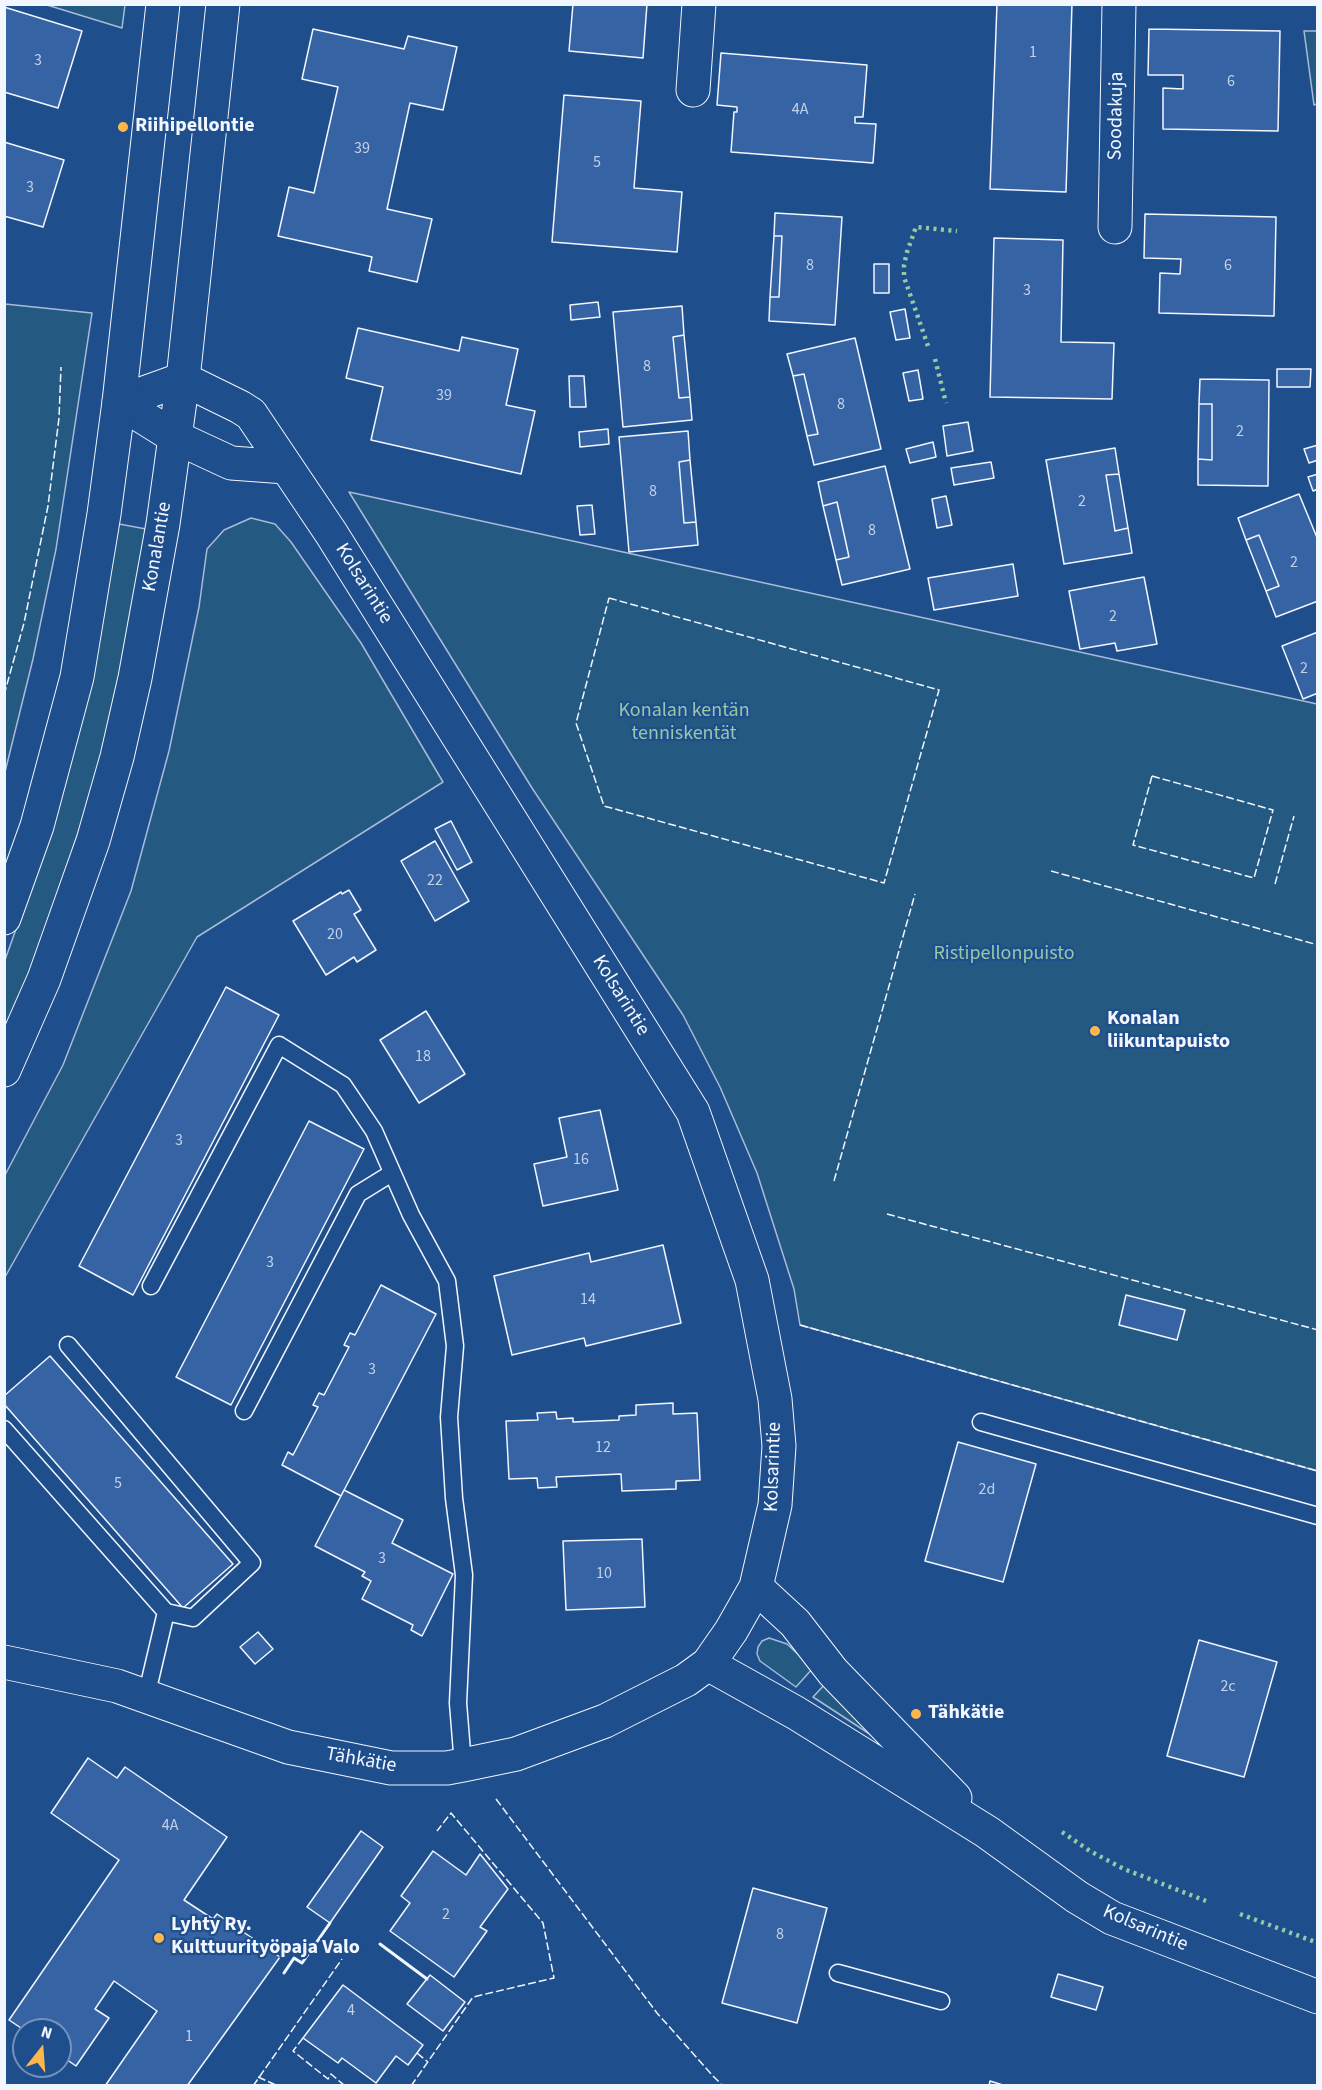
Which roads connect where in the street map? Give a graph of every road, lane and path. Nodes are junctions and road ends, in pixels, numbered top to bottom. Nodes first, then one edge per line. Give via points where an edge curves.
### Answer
1 (163, 4) edge
2 (223, 4) edge
3 (699, 4) edge
4 (1119, 4) edge
5 (693, 90) dead end
6 (1114, 226) dead end
7 (183, 379) junction
8 (120, 402) junction
9 (175, 437) junction
10 (286, 467) junction
11 (4, 918) edge
12 (4, 1070) edge
13 (392, 1173) junction
14 (151, 1286) dead end
15 (68, 1345) dead end
16 (244, 1411) dead end
17 (981, 1422) dead end
18 (4, 1429) edge
19 (1317, 1515) edge
20 (756, 1587) junction
21 (166, 1612) junction
22 (4, 1662) edge
23 (708, 1664) junction
24 (146, 1697) junction
25 (463, 1765) junction
26 (987, 1832) junction
27 (838, 1973) dead end
28 (1317, 1997) edge
29 (940, 2001) dead end

1 - 8 street
2 - 7 street, Konalantie
3 - 5 street
4 - 6 street, Soodakuja
7 - 8 street
7 - 9 street, Konalantie
7 - 10 street, Kolsarintie via 251,414
8 - 9 street
8 - 11 street via 77,677 37,826
9 - 10 street via 231,463
9 - 12 street, Konalantie via 163,524 117,757 93,841 48,968
10 - 20 street, Kolsarintie via 693,1112 752,1280 775,1400 779,1446 775,1505
13 - 14 lane via 374,1131 343,1085 279,1045
13 - 16 lane via 358,1194
13 - 25 lane via 447,1281 454,1346 449,1417 464,1575 458,1703
15 - 21 lane via 252,1563 193,1618
17 - 19 lane
18 - 21 lane
20 - 23 street, Kolsarintie
20 - 26 street, Kolsarintie via 795,1623 833,1672
21 - 24 lane
22 - 24 street, Tähkätie via 117,1686
23 - 25 street, Tähkätie via 686,1680 605,1721 516,1754
23 - 26 street, Kolsarintie via 796,1713
24 - 25 street, Tähkätie via 288,1747 391,1768
26 - 28 street, Kolsarintie via 1113,1918
27 - 29 lane

